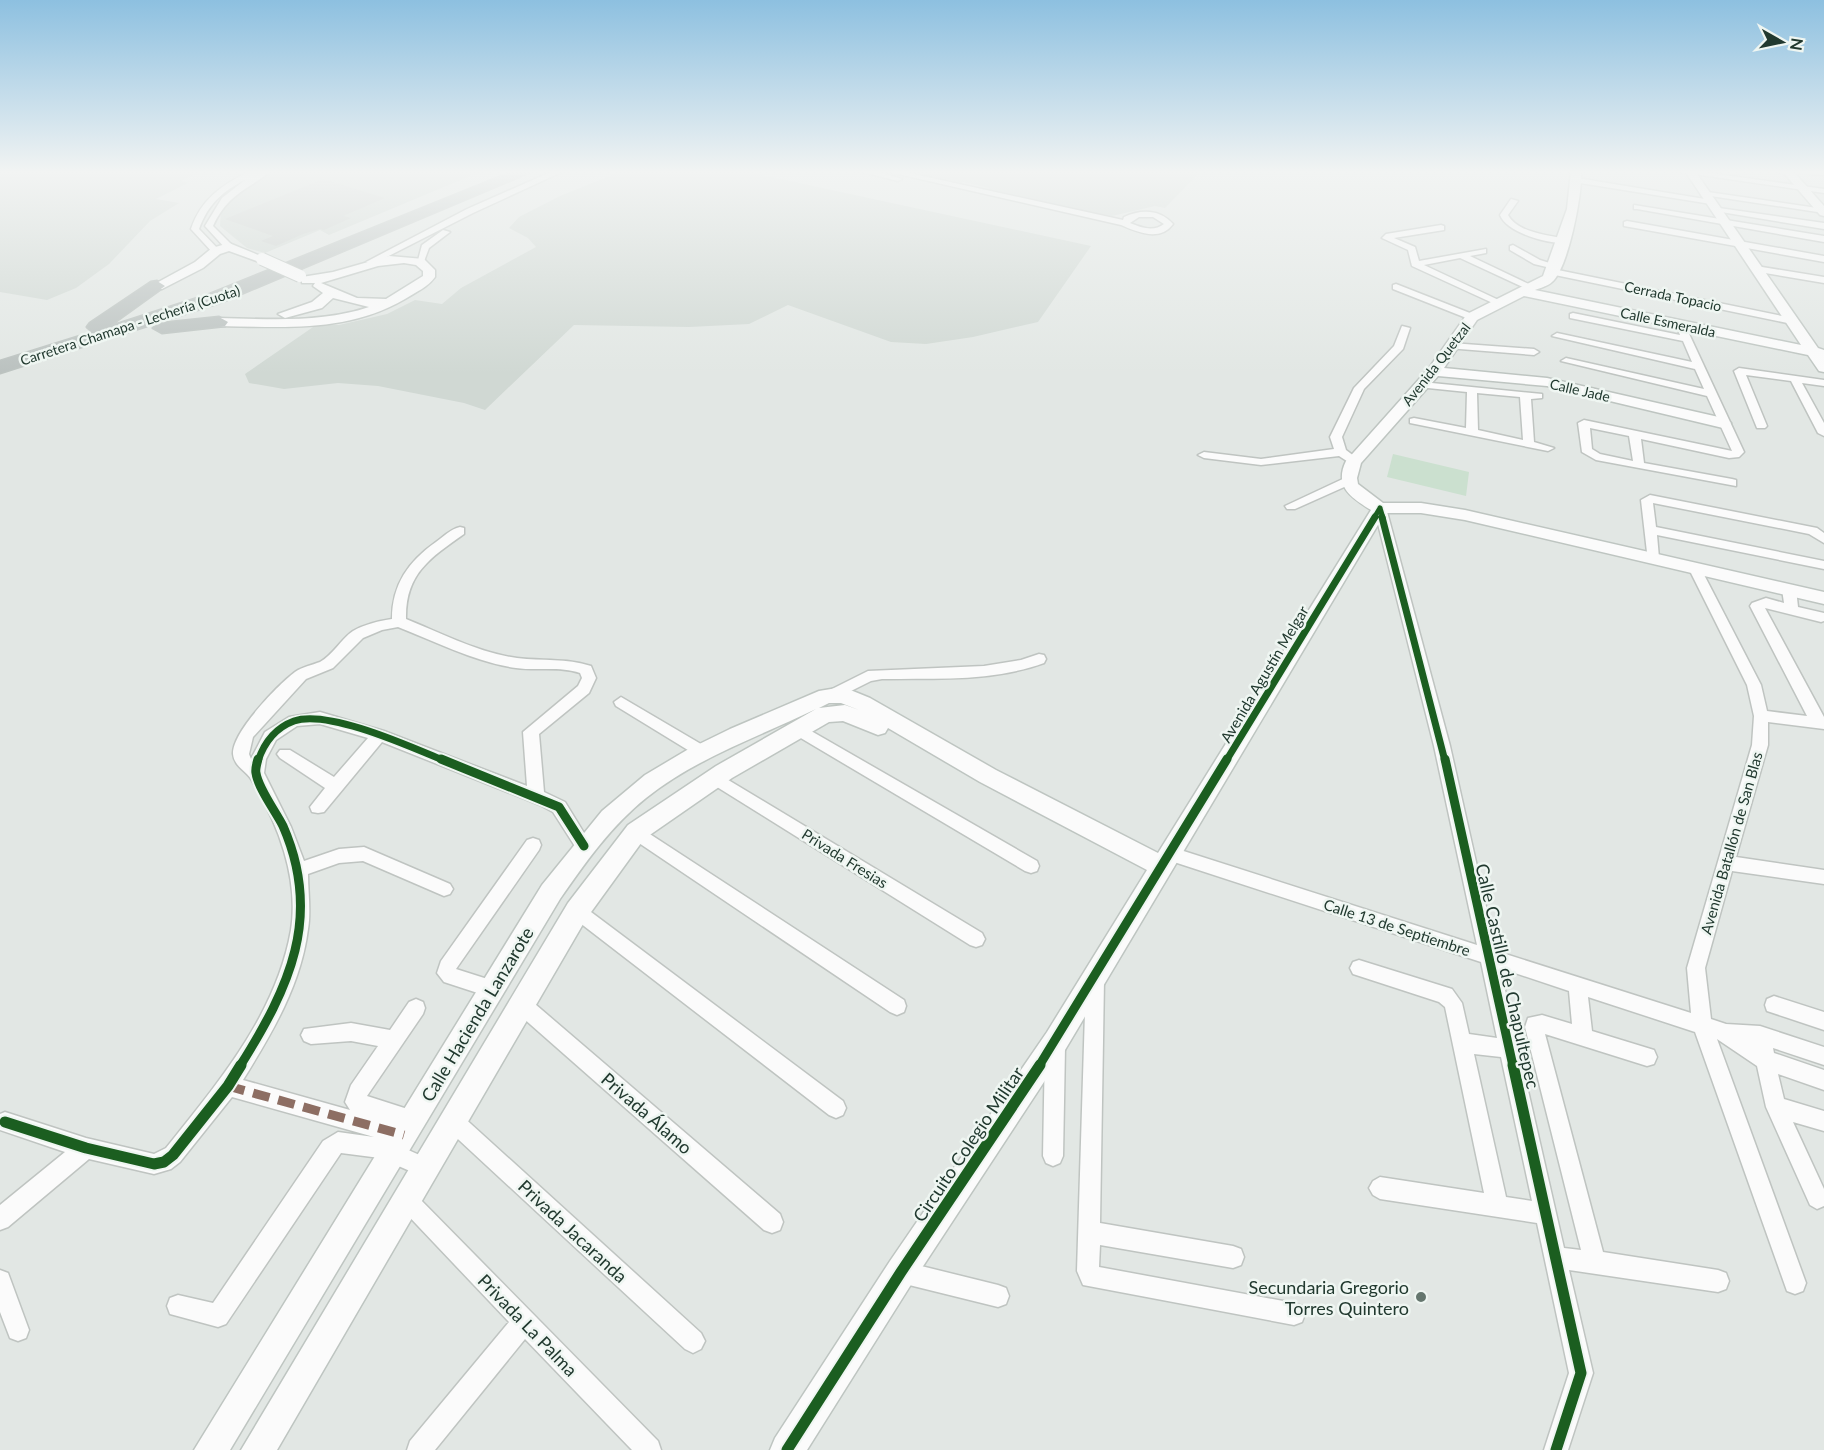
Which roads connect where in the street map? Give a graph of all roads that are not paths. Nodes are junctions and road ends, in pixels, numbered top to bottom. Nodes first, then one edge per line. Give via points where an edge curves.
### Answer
1 (209, 239) edge
2 (217, 239) edge
3 (345, 239) edge
4 (363, 239) edge
5 (416, 239) edge
6 (435, 239) edge
7 (1391, 239) edge
8 (1553, 239) edge
9 (1708, 239) edge
10 (1734, 239) edge
11 (1563, 241) joint
12 (1737, 244) junction
13 (1513, 248) dead end
14 (223, 249) junction
15 (1483, 251) dead end
16 (1464, 257) junction
17 (1824, 259) edge
18 (370, 262) junction
19 (420, 262) junction
20 (1415, 264) junction
21 (1554, 269) junction
22 (1755, 269) junction
23 (354, 270) junction
24 (303, 278) junction
25 (1824, 280) edge
26 (157, 286) junction
27 (1396, 287) dead end
28 (1528, 290) junction
29 (332, 294) junction
30 (198, 300) junction
31 (394, 300) junction
32 (1500, 303) junction
33 (1573, 316) dead end
34 (1472, 317) junction
35 (1792, 321) junction
36 (219, 322) junction
37 (1680, 325) junction
38 (1405, 328) dead end
39 (1557, 336) dead end
40 (1686, 339) junction
41 (73, 341) junction
42 (1451, 346) junction
43 (1534, 352) dead end
44 (1819, 353) edge
45 (0, 358) edge
46 (1566, 361) dead end
47 (1697, 366) junction
48 (0, 368) edge
49 (1824, 368) edge
50 (1434, 370) junction
51 (1794, 378) junction
52 (1824, 383) edge
53 (1422, 385) junction
54 (1472, 391) junction
55 (1709, 393) junction
56 (1525, 395) junction
57 (1538, 396) dead end
58 (1414, 421) dead end
59 (1723, 423) junction
60 (1761, 426) dead end
61 (1472, 433) junction
62 (1634, 433) junction
63 (1824, 433) edge
64 (1529, 444) junction
65 (1548, 448) dead end
66 (1341, 452) junction
67 (1204, 455) dead end
68 (1354, 461) junction
69 (1692, 461) junction
70 (1639, 465) junction
71 (1347, 481) junction
72 (1732, 483) dead end
73 (1292, 506) dead end
74 (1380, 508) junction
75 (1649, 530) junction
76 (460, 531) dead end
77 (1824, 539) edge
78 (1653, 558) junction
79 (1824, 565) edge
80 (1694, 567) junction
81 (1789, 589) junction
82 (1824, 597) edge
83 (1792, 610) junction
84 (1821, 617) dead end
85 (399, 622) junction
86 (1039, 659) dead end
87 (621, 702) dead end
88 (836, 703) junction
89 (1761, 716) junction
90 (1821, 723) edge
91 (799, 730) junction
92 (379, 735) junction
93 (701, 751) junction
94 (285, 754) dead end
95 (256, 773) junction
96 (715, 778) junction
97 (335, 786) junction
98 (536, 797) junction
99 (318, 807) dead end
100 (636, 832) junction
101 (533, 845) dead end
102 (584, 846) junction
103 (1726, 863) junction
104 (1031, 866) dead end
105 (1163, 866) junction
106 (299, 870) junction
107 (1824, 877) edge
108 (444, 889) dead end
109 (577, 911) junction
110 (976, 939) dead end
111 (1488, 957) junction
112 (1359, 968) dead end
113 (1095, 976) junction
114 (1578, 985) junction
115 (493, 989) junction
116 (521, 1004) junction
117 (1774, 1005) dead end
118 (897, 1006) dead end
119 (416, 1008) dead end
120 (1824, 1021) edge
121 (1702, 1025) junction
122 (1726, 1033) junction
123 (310, 1035) dead end
124 (1761, 1035) junction
125 (1583, 1036) junction
126 (394, 1040) junction
127 (1056, 1041) junction
128 (1464, 1044) junction
129 (1509, 1049) junction
130 (1647, 1056) dead end
131 (1824, 1056) edge
132 (1765, 1060) junction
133 (1824, 1080) edge
134 (228, 1086) junction
135 (1776, 1107) junction
136 (836, 1108) dead end
137 (453, 1121) junction
138 (1824, 1121) edge
139 (4, 1122) dead end
140 (403, 1136) junction
141 (86, 1148) junction
142 (1053, 1156) dead end
143 (426, 1168) junction
144 (1380, 1188) dead end
145 (1816, 1198) dead end
146 (407, 1200) junction
147 (1497, 1206) junction
148 (1546, 1214) junction
149 (0, 1219) edge
150 (772, 1222) dead end
151 (1089, 1232) junction
152 (1233, 1257) dead end
153 (1556, 1258) junction
154 (1595, 1263) junction
155 (901, 1272) junction
156 (0, 1281) edge
157 (1718, 1281) dead end
158 (1795, 1283) dead end
159 (998, 1296) dead end
160 (178, 1306) dead end
161 (1294, 1314) dead end
162 (525, 1321) junction
163 (18, 1330) dead end
164 (693, 1341) dead end
165 (211, 1450) edge
166 (258, 1450) edge
167 (419, 1450) edge
168 (649, 1450) edge
169 (787, 1450) edge
170 (1556, 1450) edge

1 - 14 street
2 - 14 street
3 - 30 highway, Carretera Chamapa - Lechería (Cuota)
4 - 30 highway, Carretera Chamapa - Lechería (Cuota) via 288,270
5 - 18 street
6 - 19 street via 425,247
7 - 20 street via 1412,249
8 - 11 street
9 - 12 street
10 - 12 main road
11 - 21 main road
12 - 17 street
12 - 22 main road
13 - 21 street, Cerrada Topacio via 1537,264
14 - 24 main road, bridge via 262,259
14 - 26 main road
15 - 16 street
16 - 20 street
16 - 28 street
18 - 19 main road via 398,258
18 - 23 main road
19 - 31 main road via 429,270 429,277
20 - 32 street
21 - 28 main road, Avenida Quetzal via 1545,283
21 - 35 street, Cerrada Topacio
22 - 25 street
22 - 35 main road
23 - 24 main road via 332,277
23 - 29 main road
24 - 29 main road
26 - 30 highway via 151,296 159,301
26 - 41 highway
27 - 34 street
28 - 32 main road, Avenida Quetzal
28 - 37 main road, Calle Esmeralda
29 - 31 main road via 363,304
29 - 36 main road via 305,310
30 - 36 highway via 193,317
30 - 41 highway, Carretera Chamapa - Lechería (Cuota)
31 - 36 main road via 363,315 333,321
32 - 34 main road, Avenida Quetzal
33 - 40 street
34 - 42 main road, Avenida Quetzal
35 - 44 main road
36 - 41 highway
37 - 40 street
37 - 44 main road, Calle Esmeralda
38 - 66 street via 1398,347 1354,396 1336,437
39 - 47 street
40 - 47 street
41 - 45 highway, Carretera Chamapa - Lechería (Cuota)
41 - 48 highway, Carretera Chamapa - Lechería (Cuota)
42 - 43 street
42 - 50 main road, Avenida Quetzal
44 - 49 main road
46 - 55 street
47 - 55 street
50 - 53 main road, Avenida Quetzal
50 - 59 main road, Calle Jade via 1547,382
51 - 52 street
51 - 60 street via 1739,371
51 - 63 street
53 - 54 street
53 - 68 main road, Avenida Quetzal
54 - 56 street
54 - 61 street
55 - 59 street
56 - 57 street
56 - 64 street
58 - 61 street
59 - 69 street via 1736,455
61 - 64 street
62 - 69 street
62 - 70 street
62 - 70 street via 1589,423 1582,426 1590,454
64 - 65 street
66 - 67 street via 1261,462
66 - 68 street
68 - 71 main road, Avenida Quetzal
69 - 70 street
69 - 72 street
71 - 73 street
71 - 74 main road via 1352,490
74 - 78 main road via 1421,508 1465,515
74 - 105 main road, Avenida Agustín Melgar
74 - 111 street, Calle Castillo de Chapultepec via 1442,746
75 - 77 street via 1647,500 1654,499 1813,531
75 - 78 street
75 - 79 street
76 - 85 street via 408,576 400,588
78 - 80 main road
80 - 81 main road
80 - 89 street, Avenida Batallón de San Blas via 1754,685
81 - 82 main road
81 - 83 street
83 - 84 street
83 - 90 street via 1766,603 1757,606
85 - 95 street via 358,635 336,659 301,675 257,720 246,735 241,754 245,764
85 - 98 street via 490,657 517,663 572,665 586,670 589,678 584,689 531,732
86 - 88 street via 1024,667 995,670 868,676
87 - 93 street
88 - 91 main road, Calle Hacienda Lanzarote
88 - 93 main road, Calle Hacienda Lanzarote
88 - 105 main road
89 - 90 street
89 - 103 street, Avenida Batallón de San Blas via 1760,746
91 - 96 main road, Calle Hacienda Lanzarote
91 - 104 street
92 - 95 street via 320,718 294,721 265,745
92 - 97 street
92 - 98 street
93 - 102 main road, Calle Hacienda Lanzarote via 651,782
94 - 97 street
95 - 106 street
96 - 100 main road, Calle Hacienda Lanzarote
96 - 110 street, Privada Fresias
97 - 99 street
98 - 102 street via 559,807
100 - 109 main road, Calle Hacienda Lanzarote
100 - 118 street
101 - 115 street via 447,967 450,976
102 - 115 main road, Calle Hacienda Lanzarote via 551,892
103 - 107 street
103 - 121 street, Avenida Batallón de San Blas via 1695,968
105 - 111 street, Calle 13 de Septiembre
105 - 113 main road, Circuito Colegio Militar
106 - 108 street via 339,856 364,854
106 - 134 street via 300,928 289,975 269,1020
109 - 116 main road, Calle Hacienda Lanzarote
109 - 136 street
111 - 114 street, Calle 13 de Septiembre
111 - 129 street, Calle Castillo de Chapultepec
112 - 128 street via 1445,995 1453,1004
113 - 127 main road, Circuito Colegio Militar
113 - 151 street
114 - 121 street, Calle 13 de Septiembre
114 - 125 street
115 - 140 main road, Calle Hacienda Lanzarote
116 - 137 main road, Calle Hacienda Lanzarote
116 - 150 street, Privada Álamo
117 - 120 street
119 - 126 street
121 - 122 street, Calle 13 de Septiembre
121 - 158 street, Avenida Batallón de San Blas
122 - 124 street, Calle 13 de Septiembre
122 - 132 street, Calle 13 de Septiembre
123 - 126 street via 351,1032
124 - 131 street, Calle 13 de Septiembre
124 - 132 street
125 - 130 street
125 - 154 street via 1542,1024 1534,1027
126 - 140 street via 355,1102
127 - 142 street
127 - 155 main road, Circuito Colegio Militar
128 - 129 street
128 - 147 street
129 - 148 street, Calle Castillo de Chapultepec
132 - 133 street, Calle 13 de Septiembre
132 - 135 street
134 - 140 street
134 - 141 street via 164,1162 154,1164
135 - 138 street
135 - 145 street
137 - 143 main road, Calle Hacienda Lanzarote
137 - 164 street, Privada Jacaranda
139 - 141 street
140 - 143 street
140 - 160 street via 381,1149 338,1142 330,1148 218,1316
140 - 165 main road, Calle Hacienda Lanzarote
141 - 149 street
143 - 146 main road, Calle Hacienda Lanzarote
144 - 147 street
146 - 162 street, Privada La Palma
146 - 166 main road, Calle Hacienda Lanzarote
147 - 148 street
148 - 153 street, Calle Castillo de Chapultepec
151 - 152 street
151 - 161 street via 1091,1277
153 - 154 street
153 - 170 street, Calle Castillo de Chapultepec via 1581,1373
154 - 157 street
155 - 159 street
155 - 169 main road, Circuito Colegio Militar
156 - 163 street
162 - 167 street
162 - 168 street, Privada La Palma

